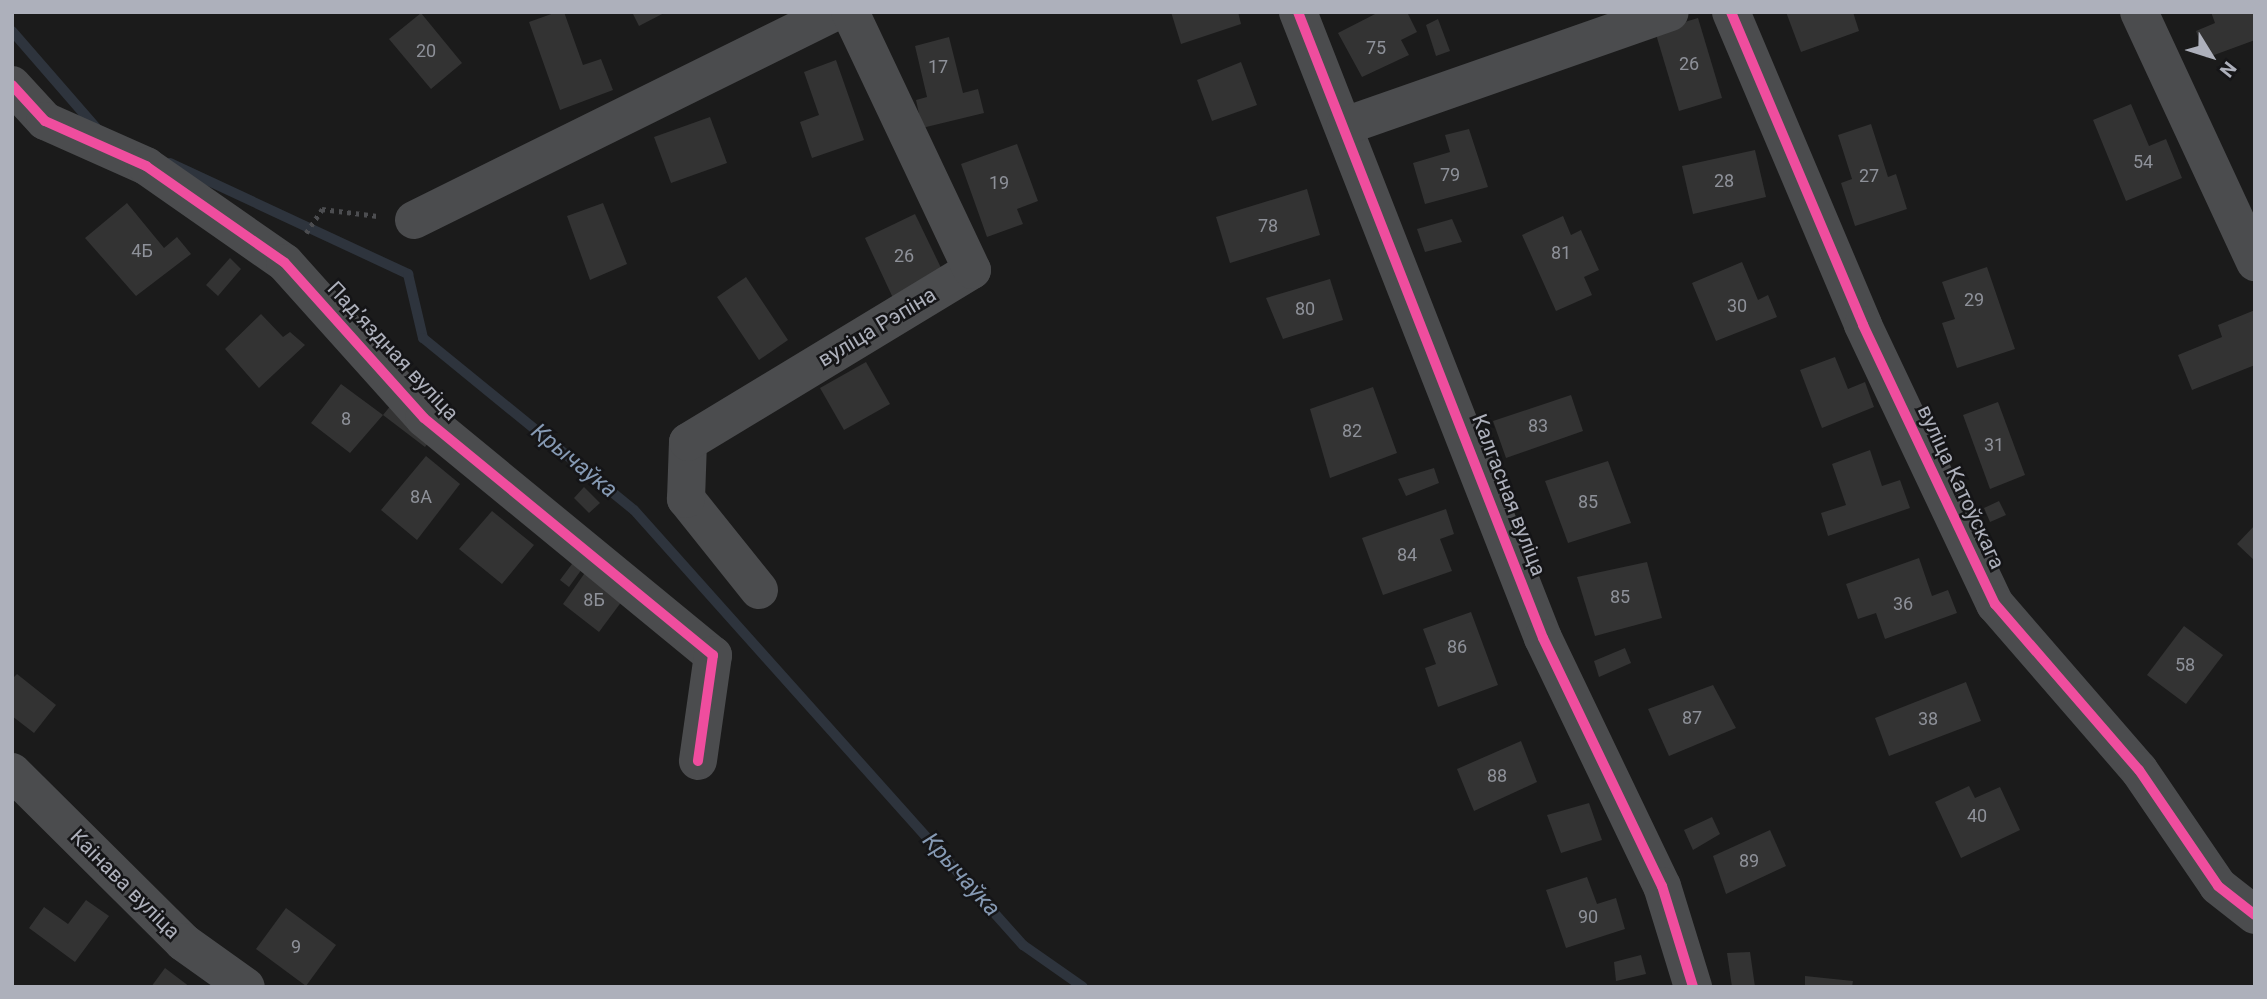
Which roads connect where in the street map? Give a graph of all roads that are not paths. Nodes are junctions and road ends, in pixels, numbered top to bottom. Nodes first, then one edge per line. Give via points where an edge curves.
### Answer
1 (835, 12) edge
2 (850, 12) edge
3 (1298, 12) edge
4 (1670, 12) edge
5 (1731, 12) edge
6 (2139, 12) edge
7 (12, 85) edge
8 (1345, 126) junction
9 (414, 220) road end
10 (2255, 262) edge
11 (759, 590) dead end
12 (698, 761) dead end
13 (12, 772) edge
14 (2255, 915) edge
15 (246, 987) edge
16 (1693, 987) edge

1 - 9 street
2 - 11 street, вуліца Рэпіна via 972,270 688,442 686,499
3 - 8 street, Калгасная вуліца
4 - 8 street
5 - 14 street, вуліца Катоўскага via 1863,325 1995,604 2139,770 2218,886
6 - 10 street
7 - 12 street, Падʼяздная вуліца via 45,121 146,166 285,263 424,418 713,655
8 - 16 street, Калгасная вуліца via 1543,638 1662,886
13 - 15 street, Каінава вуліца via 183,942

